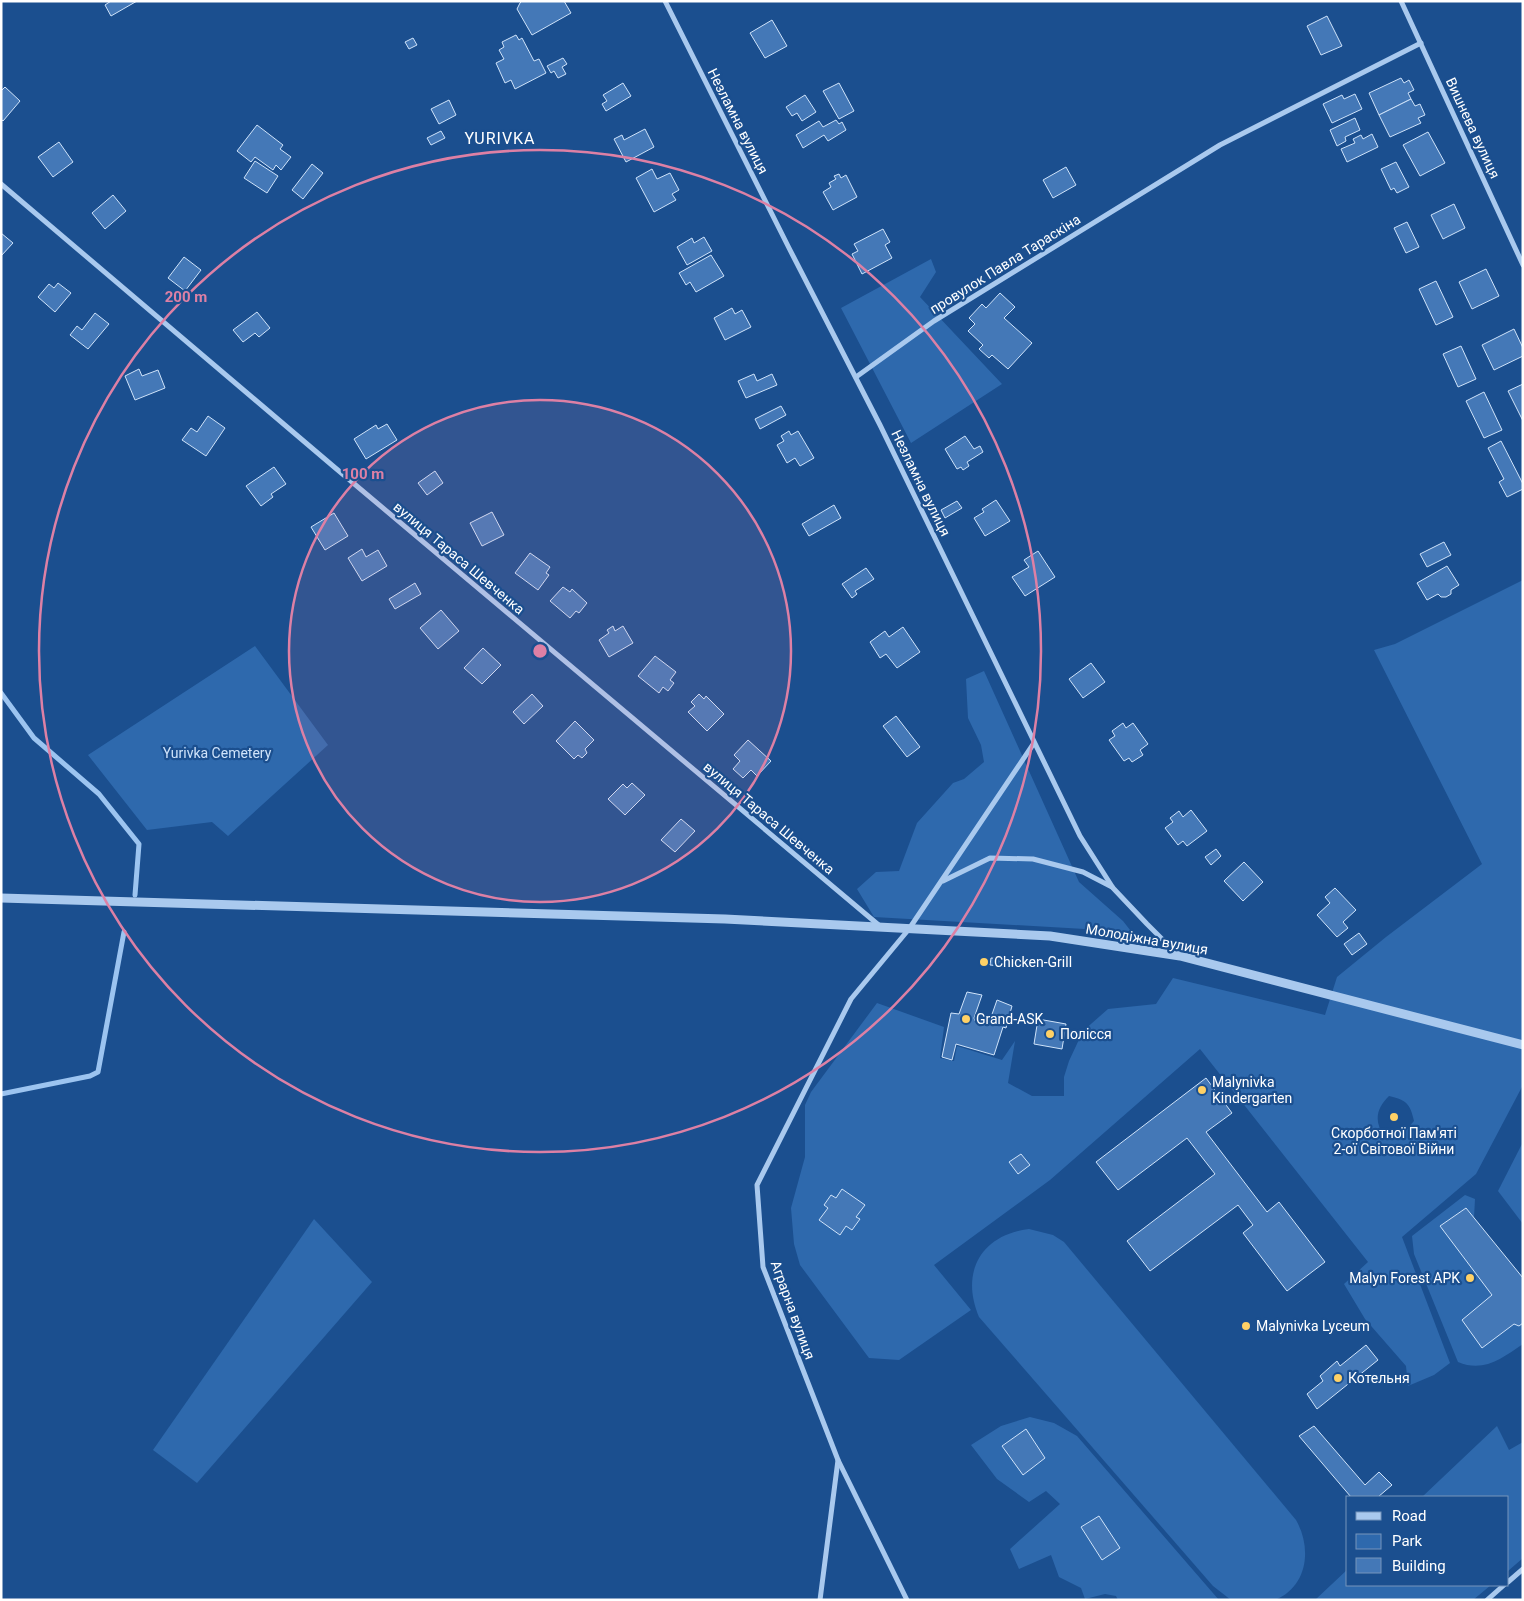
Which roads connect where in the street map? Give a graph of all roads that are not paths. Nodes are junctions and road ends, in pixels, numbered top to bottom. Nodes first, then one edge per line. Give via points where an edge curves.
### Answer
1 (665, 1) edge
2 (1401, 1) edge
3 (1421, 43) junction
4 (1, 184) edge
5 (1523, 265) edge
6 (856, 378) junction
7 (1034, 743) junction
8 (942, 881) junction
9 (1113, 888) junction
10 (1, 898) edge
11 (881, 927) junction
12 (909, 929) junction
13 (1180, 956) junction
14 (1523, 1045) edge
15 (838, 1460) junction
16 (1523, 1570) edge
17 (1509, 1581) edge
18 (1503, 1586) edge
19 (820, 1600) edge
20 (907, 1600) edge
21 (1487, 1600) edge

1 - 6 street, Незламна вулиця
2 - 3 street, Вишнева вулиця
3 - 5 street, Вишнева вулиця
3 - 6 street, провулок Павла Тараскіна via 1220,146 934,321
4 - 11 street, вулиця Тараса Шевченка
6 - 7 street, Незламна вулиця
7 - 8 street, Аграрна вулиця
7 - 9 street, Незламна вулиця via 1080,836
8 - 9 street via 990,858 1033,859 1083,872
8 - 12 street, Аграрна вулиця
9 - 13 street, Незламна вулиця
10 - 11 street, Молодіжна вулиця
11 - 12 street, Молодіжна вулиця
12 - 13 street, Молодіжна вулиця via 1050,936
12 - 15 street, Аграрна вулиця via 851,999 757,1186 763,1267
13 - 14 street, Молодіжна вулиця
15 - 19 street
15 - 20 street, Аграрна вулиця
16 - 17 street
18 - 21 street

